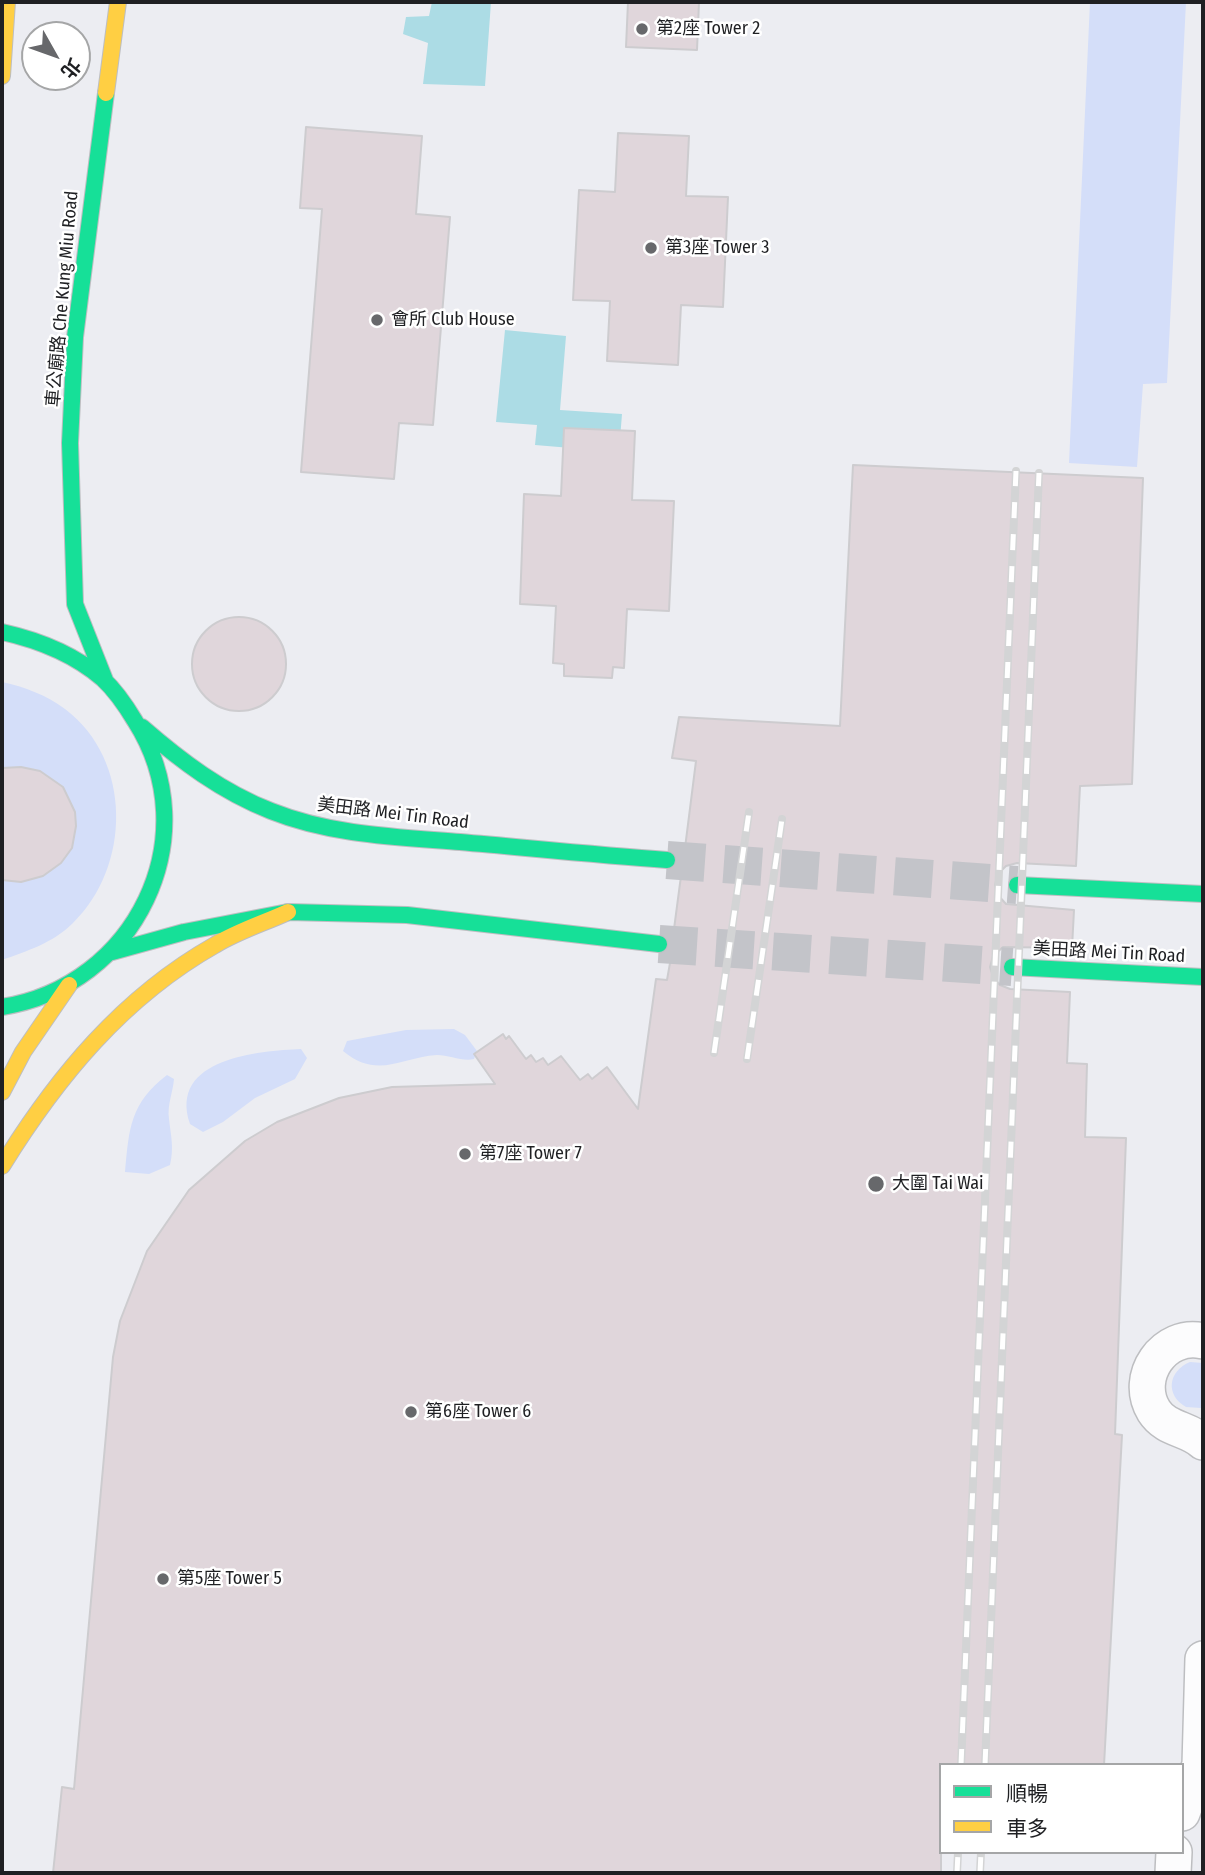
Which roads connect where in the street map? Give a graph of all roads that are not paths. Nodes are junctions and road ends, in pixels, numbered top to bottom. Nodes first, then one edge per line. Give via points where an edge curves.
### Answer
1 (7, 2) edge
2 (118, 2) edge
3 (2, 76) edge
4 (2, 632) edge
5 (105, 680) junction
6 (142, 726) junction
7 (667, 860) tunnel mouth
8 (1017, 885) tunnel mouth
9 (1203, 894) edge
10 (288, 912) junction
11 (659, 944) tunnel mouth
12 (112, 952) junction
13 (1012, 967) tunnel mouth
14 (1203, 977) edge
15 (69, 985) junction
16 (2, 1007) edge
17 (2, 1092) edge
18 (2, 1166) edge
19 (1203, 1341) edge
20 (1203, 1442) edge
21 (1203, 1659) edge
22 (1201, 1770) edge
23 (1184, 1808) edge
24 (1174, 1854) edge
25 (1173, 1873) edge

1 - 3 main road
2 - 5 main road, 車公廟路 Che Kung Miu Road via 75,337 70,443 75,604
4 - 5 main road, 車公廟路 Che Kung Miu Road via 56,647
5 - 6 main road, 車公廟路 Che Kung Miu Road
6 - 7 main road, 美田路 Mei Tin Road via 202,776 272,812 335,830
6 - 12 main road, 車公廟路 Che Kung Miu Road via 162,782 165,841 149,898
8 - 9 main road
10 - 11 main road via 407,915
10 - 12 main road via 184,932
10 - 18 main road via 216,944 166,974 127,1007 55,1084
12 - 15 main road, 車公廟路 Che Kung Miu Road
13 - 14 main road, 美田路 Mei Tin Road
15 - 16 main road, 車公廟路 Che Kung Miu Road via 43,998
15 - 17 main road, 車公廟路 Che Kung Miu Road
19 - 20 street via 1183,1340 1169,1346 1150,1369 1147,1384 1154,1412 1165,1423
21 - 22 street
22 - 23 street
24 - 25 street

